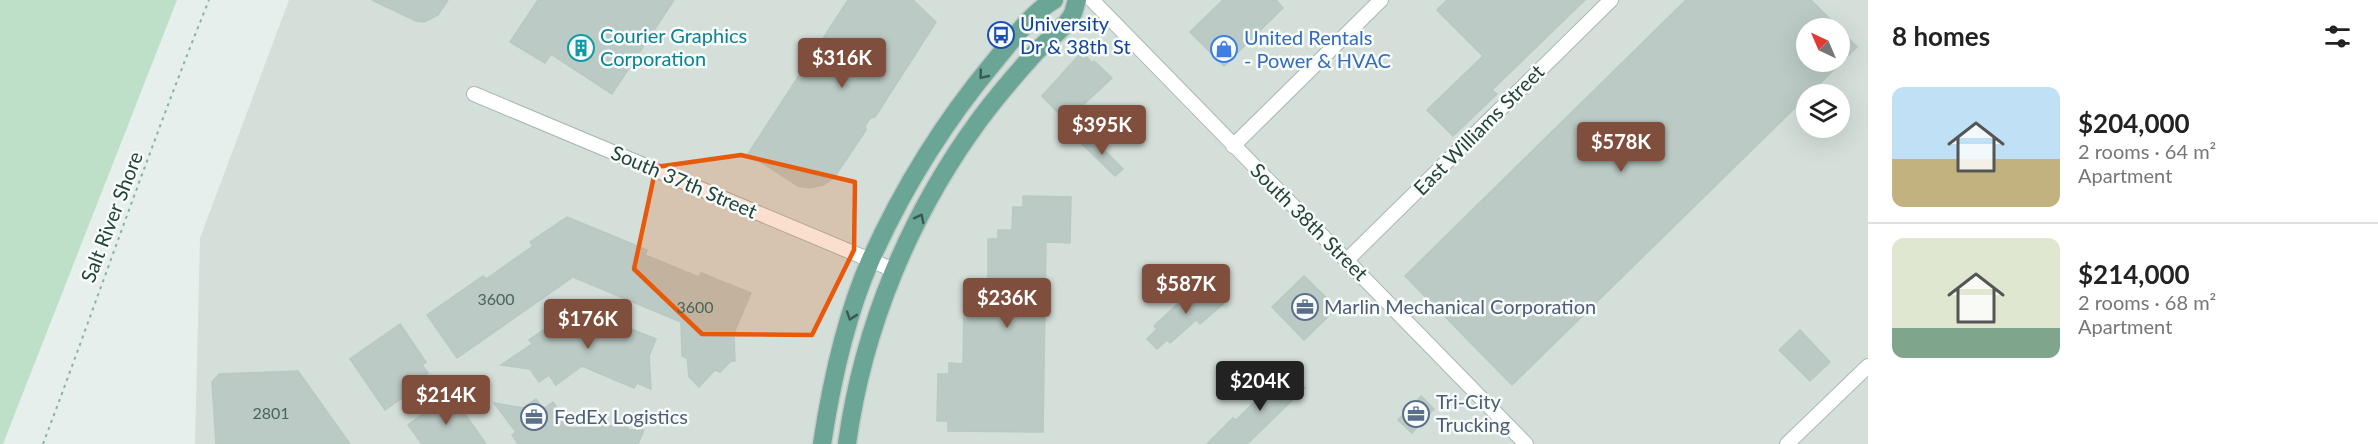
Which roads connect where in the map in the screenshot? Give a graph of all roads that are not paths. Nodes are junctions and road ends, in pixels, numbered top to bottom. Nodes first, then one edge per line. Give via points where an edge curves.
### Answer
1 (1054, 0) edge
2 (1077, 0) edge
3 (1092, 0) edge
4 (1381, 0) edge
5 (1611, 0) edge
6 (474, 94) dead end
7 (1233, 146) junction
8 (870, 261) junction
9 (1347, 261) junction
10 (894, 270) junction
11 (1868, 366) edge
12 (822, 444) edge
13 (847, 444) edge
14 (1526, 444) edge
15 (1787, 444) edge

1 -> 8 main road via 1019,32 958,106 911,178
10 -> 2 main road via 934,190 980,120 1035,52 1071,17
3 - 7 street, South 38th Street
4 - 7 street
5 - 9 street, East Williams Street
6 - 8 street, South 37th Street
7 - 9 street, South 38th Street
8 - 10 street, South 37th Street
8 -> 12 main road via 828,402
9 - 14 street, South 38th Street
10 - 13 main road via 868,342
11 - 15 street

